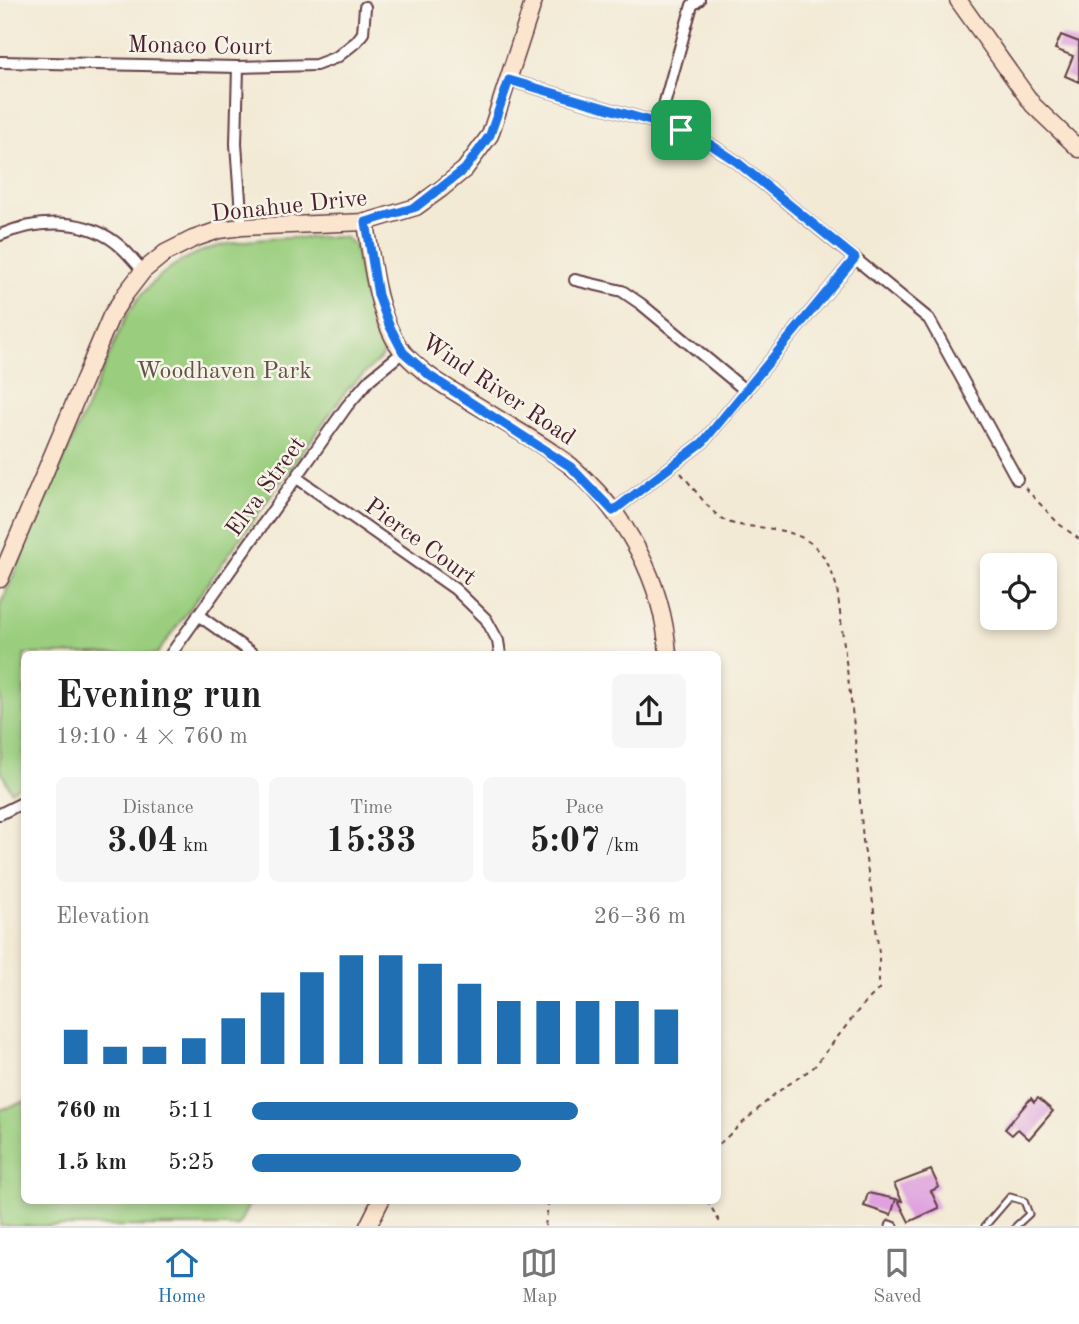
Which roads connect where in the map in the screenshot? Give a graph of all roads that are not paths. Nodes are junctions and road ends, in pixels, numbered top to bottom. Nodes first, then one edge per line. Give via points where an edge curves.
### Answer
1 (534, 0) edge
2 (699, 0) edge
3 (958, 0) edge
4 (365, 7) dead end
5 (0, 62) edge
6 (238, 67) junction
7 (509, 80) junction
8 (659, 123) junction
9 (1079, 149) edge
10 (366, 222) junction
11 (242, 227) junction
12 (0, 235) edge
13 (855, 258) junction
14 (143, 271) junction
15 (575, 281) dead end
16 (403, 352) junction
17 (746, 391) junction
18 (297, 478) junction
19 (1017, 480) road end
20 (613, 511) junction
21 (0, 579) edge
22 (198, 615) junction
23 (173, 651) edge
24 (249, 651) edge
25 (500, 651) edge
26 (668, 651) edge
27 (21, 804) edge
28 (0, 814) edge
29 (379, 1204) edge
30 (368, 1226) edge
31 (889, 1226) edge
32 (895, 1226) edge
33 (985, 1226) edge
34 (1016, 1226) edge

1 - 7 street, Donahue Drive
2 - 8 street via 692,5
3 - 9 street via 1032,105
4 - 6 street, Monaco Court via 363,33 337,57 316,65
5 - 6 street, Monaco Court
6 - 11 street via 236,144
7 - 8 street
7 - 10 street, Donahue Drive via 490,135 465,169 416,207
8 - 13 street via 710,144 737,162
10 - 11 street, Donahue Drive
10 - 16 street, Wind River Road via 378,295
11 - 14 street, Donahue Drive via 193,239
12 - 14 street via 38,224 79,226 119,245
13 - 17 street
13 - 19 street via 929,319
14 - 21 street, Donahue Drive via 111,316
15 - 17 street via 622,291
16 - 18 street, Elva Street via 370,379
16 - 20 street, Wind River Road via 430,376 571,467
17 - 20 street via 703,442
18 - 22 street, Elva Street
18 - 25 street, Pierce Court via 456,589 486,620
20 - 26 street, Wind River Road via 654,586
22 - 23 street, Elva Street
22 - 24 street
27 - 28 street
29 - 30 street
31 - 32 lane
33 - 34 lane via 1010,1197 1024,1200 1028,1214

